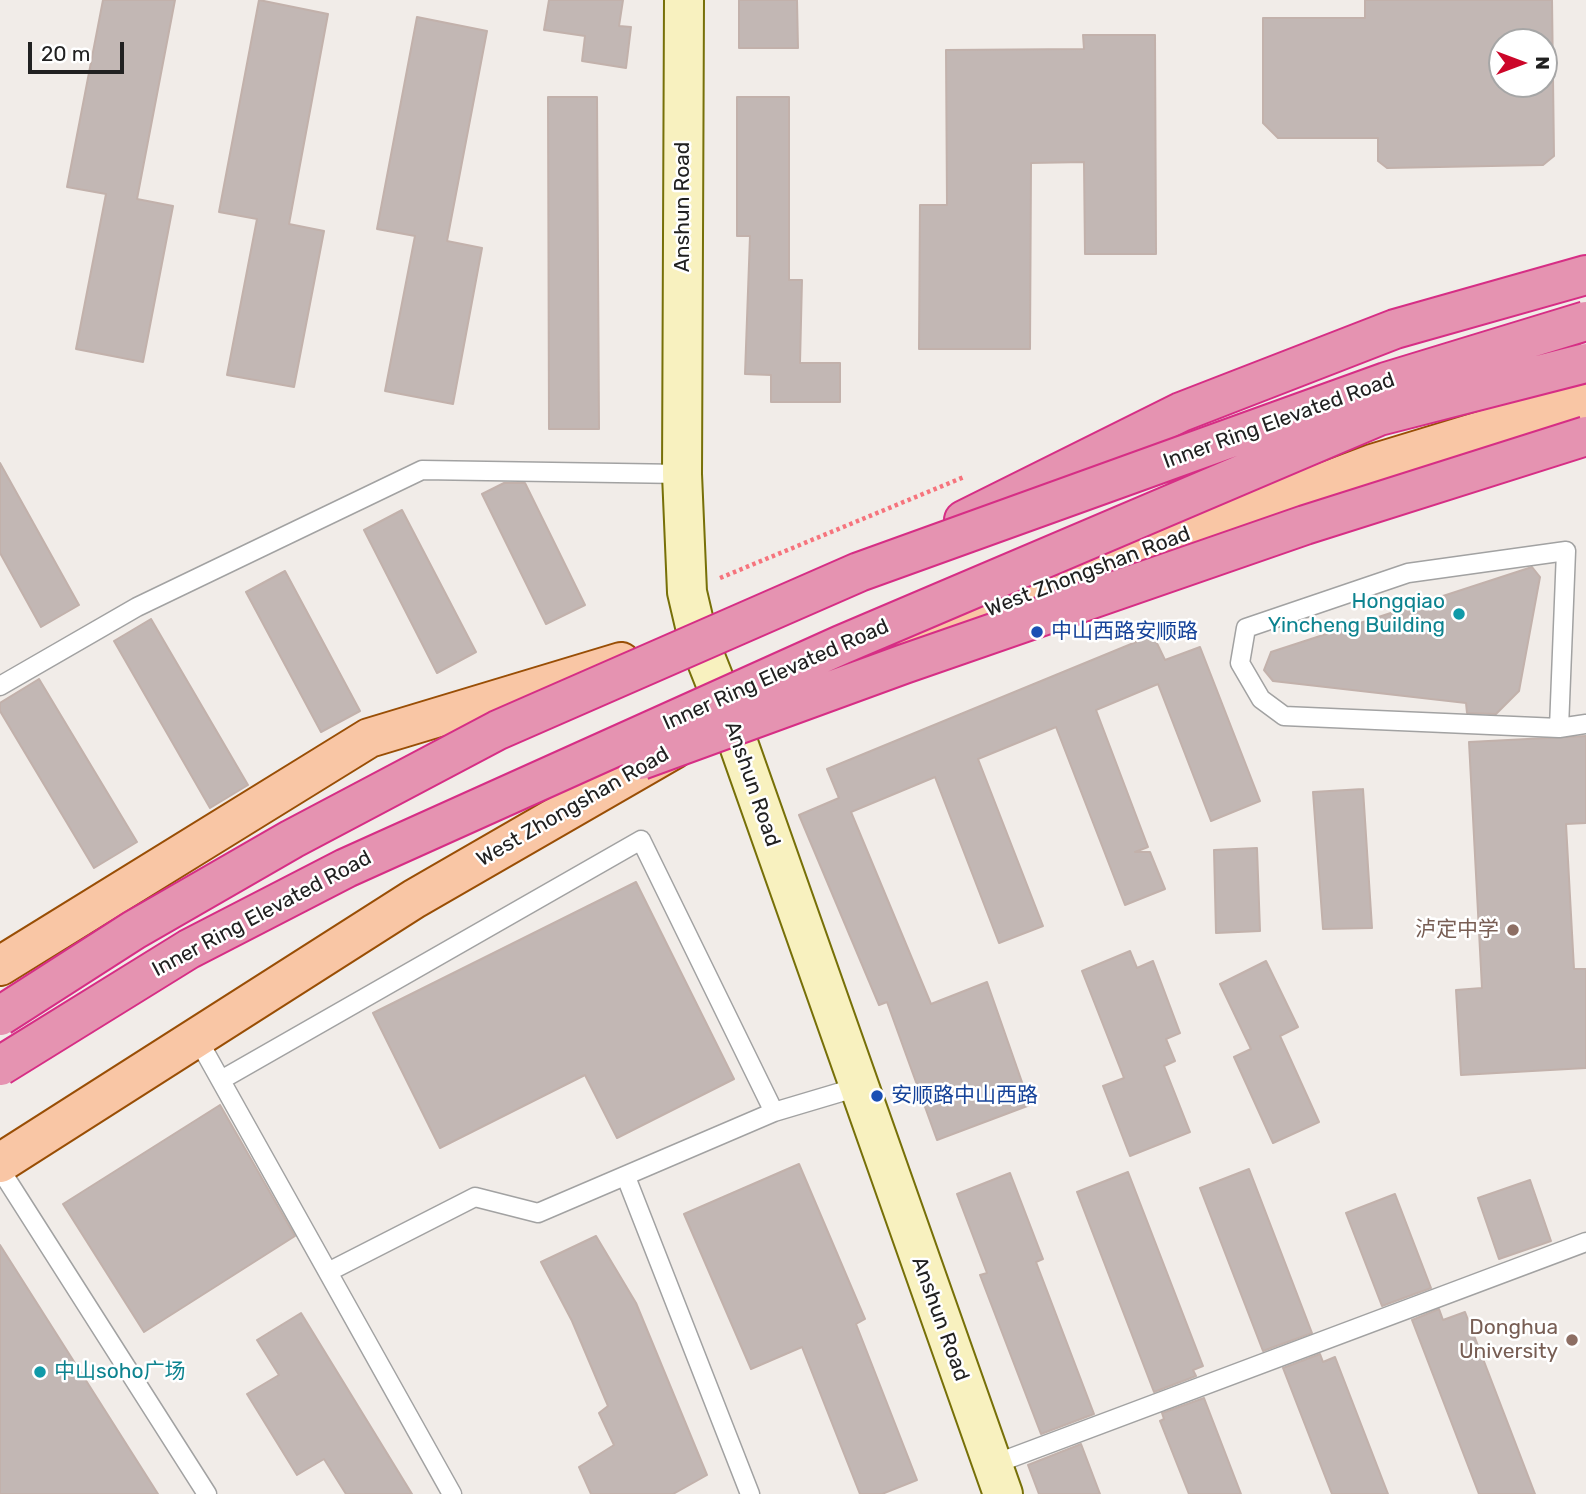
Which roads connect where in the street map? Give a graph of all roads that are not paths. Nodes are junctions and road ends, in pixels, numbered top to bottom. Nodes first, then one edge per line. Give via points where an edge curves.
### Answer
1 (684, 0) edge
2 (1586, 275) edge
3 (1586, 321) edge
4 (1586, 363) edge
5 (1373, 386) junction
6 (1586, 398) edge
7 (1586, 436) edge
8 (682, 474) junction
9 (859, 572) junction
10 (698, 639) junction
11 (0, 686) edge
12 (729, 718) junction
13 (1586, 724) edge
14 (1559, 727) junction
15 (346, 867) junction
16 (0, 966) edge
17 (0, 1016) edge
18 (197, 1038) junction
19 (0, 1066) edge
20 (221, 1080) junction
21 (858, 1087) junction
22 (774, 1112) junction
23 (0, 1163) edge
24 (0, 1168) edge
25 (626, 1177) junction
26 (1586, 1242) edge
27 (328, 1272) junction
28 (998, 1479) edge
29 (207, 1494) edge
30 (452, 1494) edge
31 (750, 1494) edge

1 - 8 street, Anshun Road
2 - 9 highway, bridge via 1395,329 1181,412
3 - 5 highway, Inner Ring Elevated Road, bridge
4 - 15 highway, Inner Ring Elevated Road, bridge via 1379,416 841,645
5 - 9 highway, Inner Ring Elevated Road, bridge
5 - 10 main road via 1192,444
6 - 12 main road, West Zhongshan Road via 1372,464 1029,594
7 - 15 highway, bridge via 1305,526 917,660
8 - 10 street, Anshun Road via 687,592
8 - 11 lane via 422,470 137,607
9 - 17 highway, Inner Ring Elevated Road, bridge via 498,730 134,930
10 - 12 street, Anshun Road
10 - 16 main road via 369,738
12 - 18 main road, West Zhongshan Road via 414,899
12 - 21 street, Anshun Road
13 - 14 lane
14 - 14 lane via 1566,551 1408,573 1246,628 1241,663 1261,699 1284,716
15 - 19 highway, Inner Ring Elevated Road, bridge via 190,949
18 - 20 lane
18 - 23 main road, West Zhongshan Road
20 - 22 lane via 641,840
20 - 27 lane
21 - 22 lane
21 - 28 street, Anshun Road
22 - 25 lane
24 - 29 lane
25 - 27 lane via 538,1213 475,1197
25 - 31 lane
26 - 28 lane
27 - 30 lane

